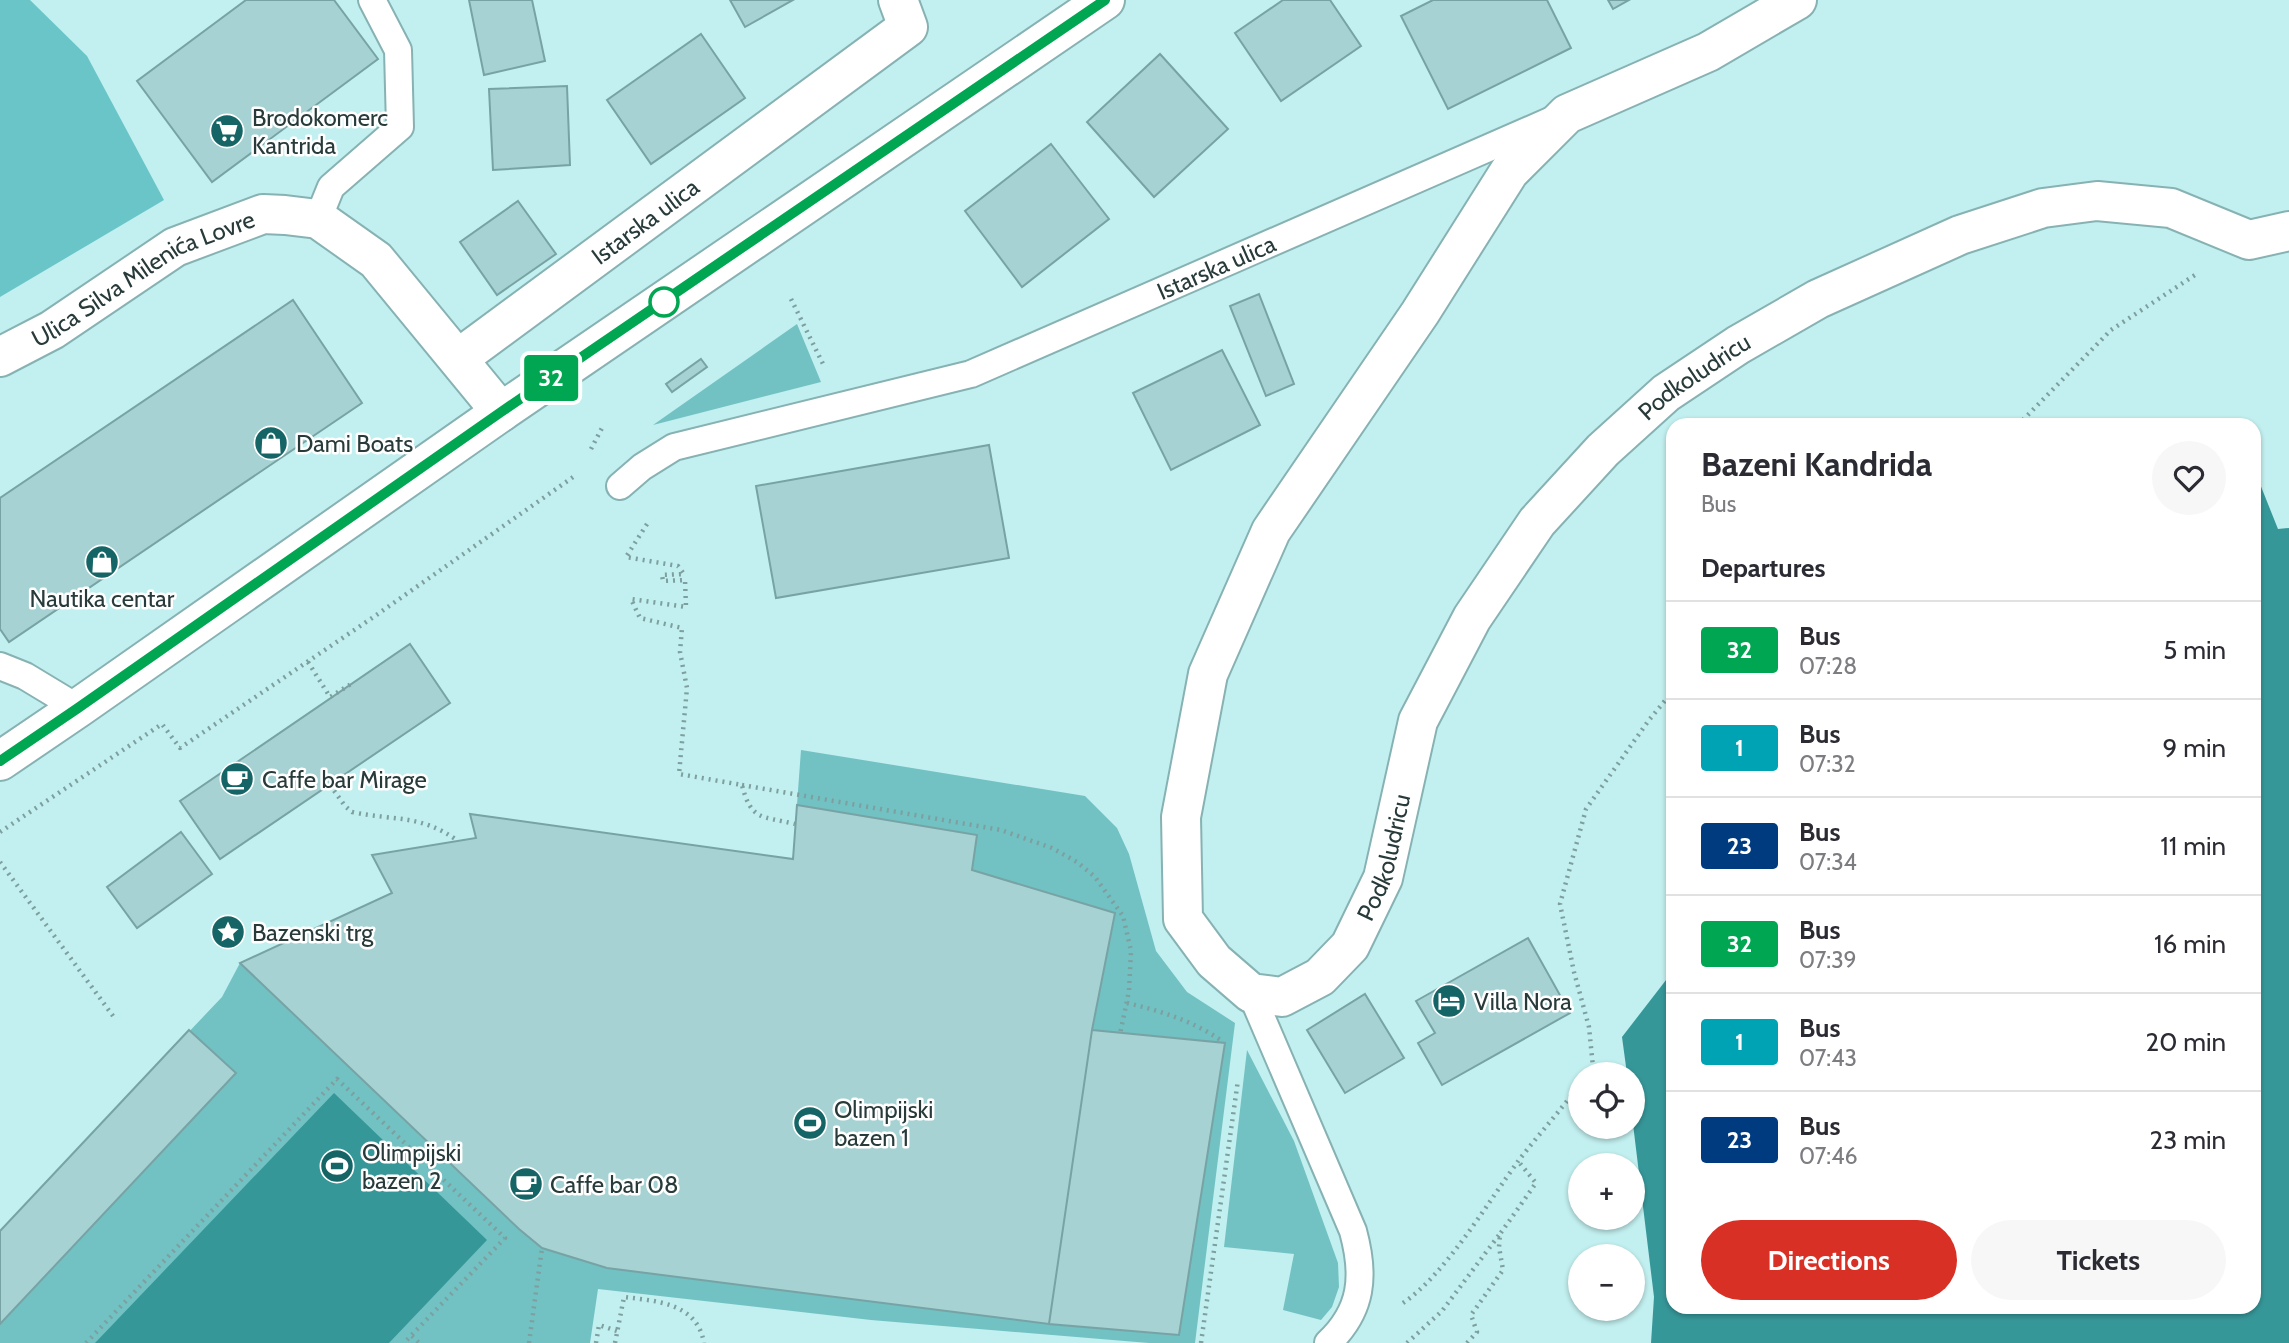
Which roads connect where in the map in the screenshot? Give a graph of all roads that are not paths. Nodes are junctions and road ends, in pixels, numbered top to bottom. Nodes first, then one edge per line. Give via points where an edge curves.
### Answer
1 (372, 0) edge
2 (898, 0) edge
3 (1105, 0) edge
4 (1797, 0) edge
5 (1567, 114) junction
6 (318, 219) junction
7 (2289, 231) edge
8 (0, 357) edge
9 (459, 358) junction
10 (501, 412) junction
11 (620, 486) dead end
12 (0, 666) edge
13 (78, 708) junction
14 (0, 761) edge
15 (1251, 993) junction
16 (1328, 1343) edge

1 - 6 lane via 398,50 400,127 331,187
2 - 9 street, Istarska ulica via 908,27
3 - 10 street
4 - 5 street, Istarska ulica via 1708,52
5 - 11 lane, Istarska ulica via 971,374 674,447
5 - 15 street via 1509,172 1420,313 1271,531 1208,674 1181,817 1183,919 1214,961
6 - 8 street, Ulica Silva Milenića Lovre via 263,214 175,247 52,330
6 - 9 street via 376,260
7 - 15 street, Podkoludricu via 2249,240 2171,208 2097,201 2043,208 1959,235 1818,299 1666,393 1603,450 1536,522 1472,618 1418,721 1382,878 1350,946 1320,977 1282,997
9 - 10 street
10 - 13 street
12 - 13 lane
13 - 14 street
15 - 16 lane via 1358,1248 1359,1294 1348,1320

